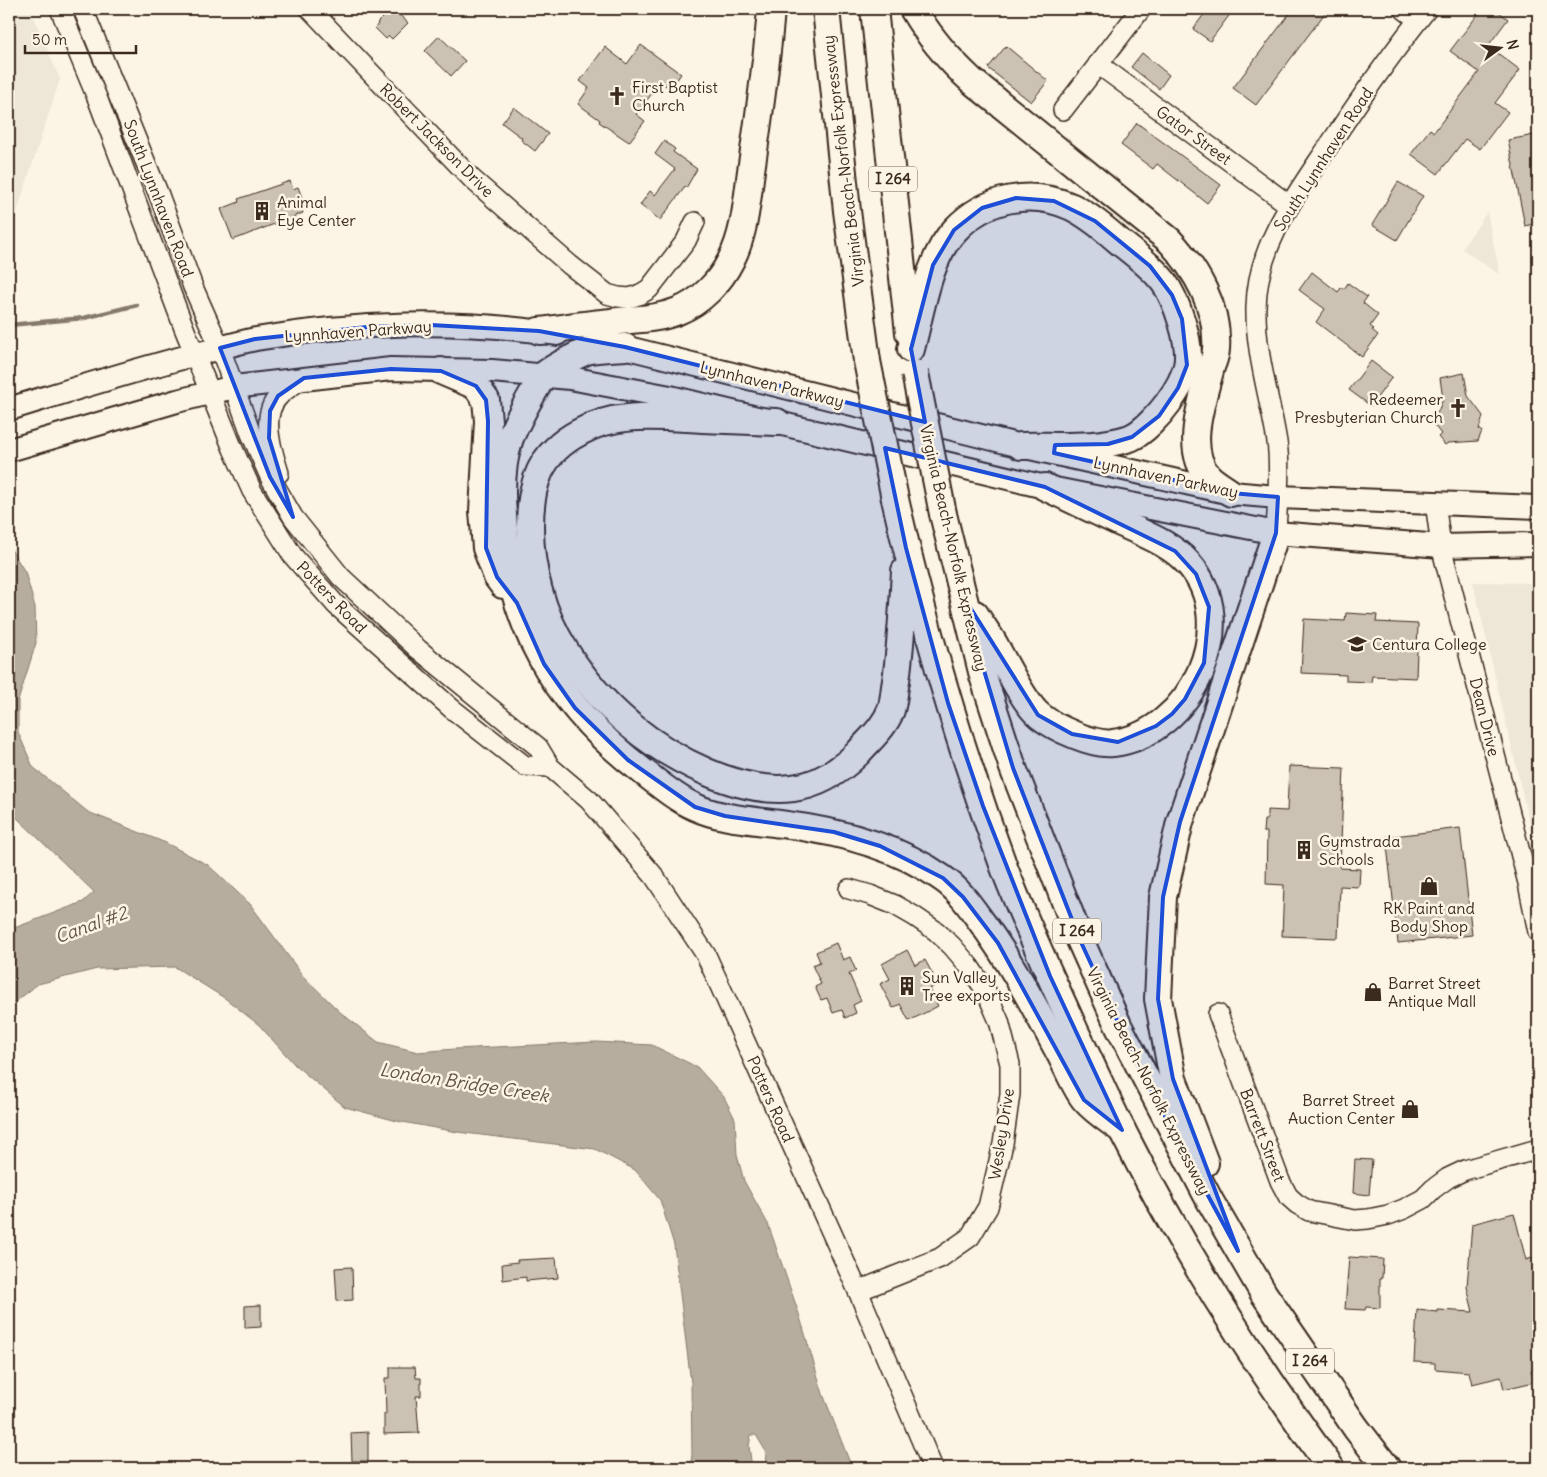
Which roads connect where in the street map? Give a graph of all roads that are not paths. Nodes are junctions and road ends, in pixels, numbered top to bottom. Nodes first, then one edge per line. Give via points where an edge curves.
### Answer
1 (60, 9) edge
2 (83, 9) edge
3 (310, 9) edge
4 (771, 9) edge
5 (826, 9) edge
6 (874, 9) edge
7 (914, 9) edge
8 (1141, 9) edge
9 (1416, 12) edge
10 (1098, 64) junction
11 (1063, 110) dead end
12 (1290, 205) junction
13 (695, 222) dead end
14 (539, 331) junction
15 (625, 347) junction
16 (220, 348) junction
17 (195, 354) junction
18 (913, 361) junction
19 (441, 371) junction
20 (544, 375) junction
21 (304, 378) junction
22 (234, 387) junction
23 (209, 393) junction
24 (9, 409) edge
25 (777, 422) junction
26 (1021, 446) junction
27 (9, 450) edge
28 (1045, 487) junction
29 (1231, 493) junction
30 (1278, 497) junction
31 (1435, 502) junction
32 (1538, 507) edge
33 (293, 517) junction
34 (1276, 533) junction
35 (1538, 544) edge
36 (1441, 546) junction
37 (906, 548) junction
38 (961, 593) junction
39 (518, 603) junction
40 (550, 767) junction
41 (849, 889) dead end
42 (1538, 932) edge
43 (1218, 1014) dead end
44 (1122, 1130) junction
45 (1538, 1149) edge
46 (1238, 1251) junction
47 (858, 1291) junction
48 (933, 1468) edge
49 (1331, 1468) edge
50 (1387, 1468) edge

1 - 17 street, South Lynnhaven Road
2 - 16 street, South Lynnhaven Road
3 - 13 street, Robert Jackson Drive via 472,180 607,294 629,298 649,289 686,241
4 - 14 highway via 746,206 739,240 722,276 695,302 671,313
5 - 37 highway, Virginia Beach-Norfolk Expressway / I 264, bridge via 847,211 867,361
6 - 18 highway, Virginia Beach-Norfolk Expressway / I 264
7 - 29 highway via 925,30 972,81 1169,240 1196,273 1214,318 1216,350 1198,418 1198,457 1210,477
8 - 10 street
9 - 12 street, South Lynnhaven Road
10 - 11 street
10 - 12 street, Gator Street
12 - 30 street, South Lynnhaven Road via 1263,262 1258,278 1256,308 1277,444
14 - 15 main road, Lynnhaven Parkway
14 - 16 main road, Lynnhaven Parkway via 431,325 367,327 255,339
15 - 20 highway via 586,350
15 - 26 main road, Lynnhaven Parkway
16 - 17 main road, Lynnhaven Parkway
16 - 22 street, South Lynnhaven Road
17 - 23 street, Potters Road
17 - 24 main road, Lynnhaven Parkway
18 - 26 highway via 933,265 954,230 970,216 999,201 1034,198 1073,208 1096,221 1150,266 1172,295 1182,319 1187,365 1178,388 1159,416 1132,437 1108,444
18 - 38 highway, Virginia Beach-Norfolk Expressway / I 264, bridge
19 - 20 main road, Lynnhaven Parkway
19 - 21 main road, Lynnhaven Parkway via 391,369
19 - 39 highway via 476,386 486,400 488,421 483,510 486,548 497,577
20 - 25 main road, Lynnhaven Parkway via 670,397
20 - 39 highway via 526,406 506,454 502,505 504,538
21 - 22 main road, Lynnhaven Parkway
21 - 33 street via 278,396 270,411 269,438
22 - 23 main road, Lynnhaven Parkway
22 - 33 street, Potters Road via 270,477
23 - 27 main road, Lynnhaven Parkway
23 - 40 street, Potters Road via 252,491 292,556 336,605 451,708 525,766
25 - 28 main road, Lynnhaven Parkway
25 - 37 highway via 655,416 625,418 581,431 557,446 544,463 536,478 530,510 530,540 540,596 564,648 612,708 669,752 734,781 762,788 796,788 835,773 877,734 892,709 900,646
26 - 29 main road, Lynnhaven Parkway
28 - 34 main road, Lynnhaven Parkway
28 - 38 highway via 1166,545 1196,574 1209,608 1209,640 1204,663 1185,699 1156,726 1138,736 1110,744 1054,726 1038,715
29 - 30 main road, Lynnhaven Parkway
30 - 31 main road, Lynnhaven Parkway
30 - 34 street, South Lynnhaven Road
31 - 32 main road, Lynnhaven Parkway
31 - 36 street, Dean Drive
33 - 40 street, Potters Road via 341,577 418,649 538,746
34 - 36 main road, Lynnhaven Parkway
34 - 46 highway via 1180,822 1163,897 1158,998 1173,1079
35 - 36 main road, Lynnhaven Parkway
36 - 42 street, Dean Drive
37 - 44 highway, Virginia Beach-Norfolk Expressway / I 264 via 948,703 1006,872 1050,976
38 - 46 highway, Virginia Beach-Norfolk Expressway / I 264 via 983,676 1013,768 1080,940 1139,1068
39 - 44 highway via 544,664 571,703 622,754 667,790 695,807 725,816 834,832 880,846 943,878 964,897 998,943 1084,1100
40 - 47 street, Potters Road via 589,800 654,876 706,955
41 - 47 street, Wesley Drive via 895,905 952,946 986,991 999,1021 1010,1064 1010,1094 1003,1144 988,1207 970,1237 940,1258
43 - 45 street, Barrett Street via 1280,1181 1288,1196 1309,1211 1355,1220 1388,1215 1423,1199 1448,1178 1465,1170
44 - 49 highway, Virginia Beach-Norfolk Expressway / I 264 via 1213,1293
46 - 50 highway, Virginia Beach-Norfolk Expressway / I 264 via 1356,1428
47 - 48 street, Potters Road

